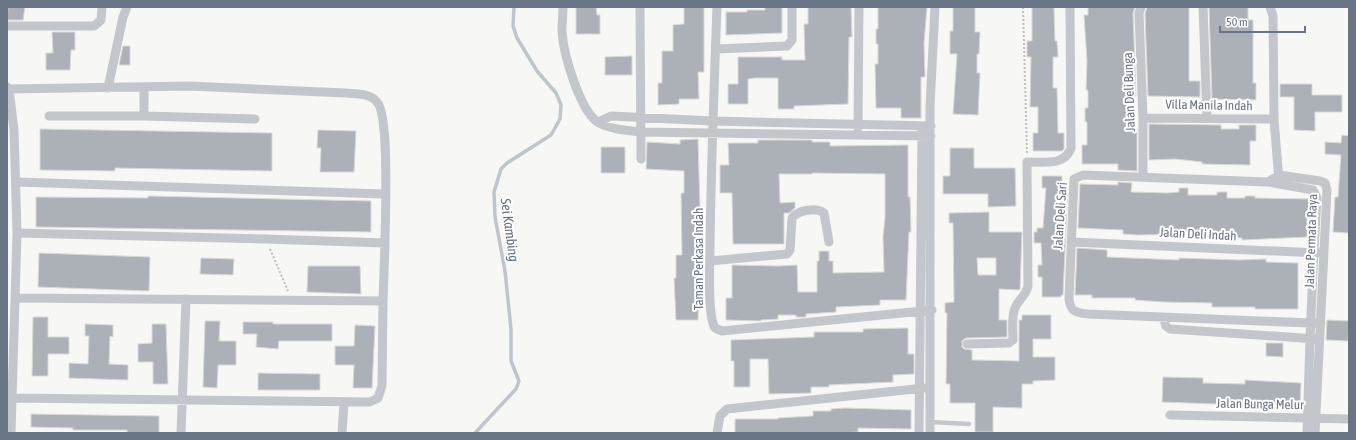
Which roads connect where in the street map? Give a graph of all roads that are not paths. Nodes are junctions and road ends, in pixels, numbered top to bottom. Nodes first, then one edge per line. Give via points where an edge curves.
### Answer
1 (102, 7) edge
2 (127, 7) edge
3 (563, 7) edge
4 (640, 7) edge
5 (717, 7) edge
6 (792, 7) edge
7 (859, 7) edge
8 (935, 7) edge
9 (1070, 7) edge
10 (1141, 7) edge
11 (1203, 7) edge
12 (1270, 7) edge
13 (7, 26) edge
14 (716, 49) junction
15 (144, 87) junction
16 (8, 88) edge
17 (108, 88) junction
18 (930, 106) junction
19 (49, 116) dead end
20 (144, 116) junction
21 (640, 117) junction
22 (1143, 118) junction
23 (1207, 118) junction
24 (255, 119) dead end
25 (670, 119) junction
26 (1274, 120) junction
27 (712, 121) junction
28 (598, 122) junction
29 (858, 123) junction
30 (922, 126) junction
31 (931, 126) junction
32 (641, 132) junction
33 (670, 132) junction
34 (712, 132) junction
35 (858, 135) junction
36 (921, 136) junction
37 (931, 136) junction
38 (641, 159) dead end
39 (1279, 176) junction
40 (1143, 177) junction
41 (16, 182) junction
42 (1268, 182) junction
43 (1279, 186) junction
44 (384, 194) junction
45 (17, 233) junction
46 (829, 242) dead end
47 (1071, 242) junction
48 (385, 243) junction
49 (1313, 253) junction
50 (1324, 253) junction
51 (710, 261) junction
52 (16, 298) junction
53 (186, 299) junction
54 (383, 301) junction
55 (932, 310) junction
56 (919, 311) junction
57 (1163, 317) junction
58 (1310, 323) junction
59 (1321, 323) junction
60 (1310, 338) junction
61 (1320, 339) junction
62 (967, 344) dead end
63 (918, 388) junction
64 (930, 388) junction
65 (12, 398) junction
66 (182, 400) junction
67 (344, 403) junction
68 (1170, 415) dead end
69 (1311, 418) junction
70 (1349, 419) edge
71 (930, 422) junction
72 (970, 424) dead end
73 (11, 433) edge
74 (181, 433) edge
75 (342, 433) edge
76 (717, 433) edge
77 (919, 433) edge
78 (930, 433) edge
79 (1306, 433) edge
80 (1315, 433) edge

1 - 13 street via 101,20 94,26
2 - 17 street via 122,17
3 - 28 street via 562,32 572,76 581,100
4 - 21 street
5 - 14 street, Taman Perkasa Indah
6 - 14 street via 792,40 787,46
7 - 29 street
8 - 18 street
9 - 62 street via 1071,148 1068,156 1062,160 1027,162 1028,286 1026,295 1015,306 1013,312 1013,340 1009,343
10 - 22 street, Jalan Deli Bunga via 1139,13
11 - 23 street
12 - 26 street via 1273,16
14 - 27 street, Taman Perkasa Indah
15 - 17 street
15 - 20 street
15 - 44 street via 320,90 367,95 377,101 383,112 386,133
16 - 17 street
16 - 41 street via 14,130
18 - 30 street
18 - 31 street
19 - 20 street
20 - 24 street
21 - 25 street
21 - 28 street via 611,116
21 - 32 street
22 - 23 street, Villa Manila Indah
22 - 40 street, Jalan Deli Bunga
23 - 26 street, Villa Manila Indah
25 - 27 street
25 - 33 street
26 - 39 street
27 - 29 street
27 - 34 street, Taman Perkasa Indah
28 - 32 street via 614,130
29 - 30 street
29 - 35 street
30 - 31 street
30 - 36 street
31 - 37 street
32 - 33 street
32 - 38 street
33 - 34 street
34 - 35 street
34 - 51 street, Taman Perkasa Indah
35 - 36 street
36 - 37 street
36 - 56 street
37 - 55 street
39 - 42 street
39 - 43 street
39 - 50 street, Jalan Permata Raya via 1325,183 1327,190
40 - 42 street, Jalan Deli Sari
40 - 47 street, Jalan Deli Sari via 1076,177 1073,185
41 - 44 street
41 - 45 street
42 - 43 street, Jalan Permata Raya
43 - 49 street, Jalan Permata Raya via 1310,189 1316,194
44 - 48 street
45 - 48 street
45 - 52 street
46 - 51 street via 824,213 807,210 796,213 792,218 790,250 784,255
47 - 49 street, Jalan Deli Indah
47 - 57 street, Jalan Deli Sari via 1071,308 1088,314
48 - 54 street
49 - 50 street, Jalan Deli Indah
49 - 58 street, Jalan Permata Raya
50 - 59 street, Jalan Permata Raya
51 - 56 street, Taman Perkasa Indah via 711,319 718,330
52 - 53 street
52 - 65 street
53 - 54 street
53 - 66 street
54 - 67 street via 381,393 370,402
55 - 56 street, Taman Perkasa Indah
55 - 64 street
56 - 63 street
57 - 58 street, Jalan Deli Sari
57 - 60 street via 1170,329
58 - 59 street, Jalan Deli Sari
58 - 60 street, Jalan Permata Raya
59 - 61 street, Jalan Permata Raya
60 - 61 street
60 - 69 street, Jalan Permata Raya
61 - 69 street, Jalan Permata Raya
63 - 64 street
63 - 76 street via 727,409 720,416
63 - 77 street
64 - 71 street
65 - 66 street
65 - 73 street
66 - 67 street
66 - 74 street
67 - 75 street
68 - 69 street, Jalan Bunga Melur
69 - 70 street, Jalan Bunga Melur
69 - 79 street, Jalan Permata Raya
69 - 80 street, Jalan Permata Raya
71 - 72 lane
71 - 78 street

